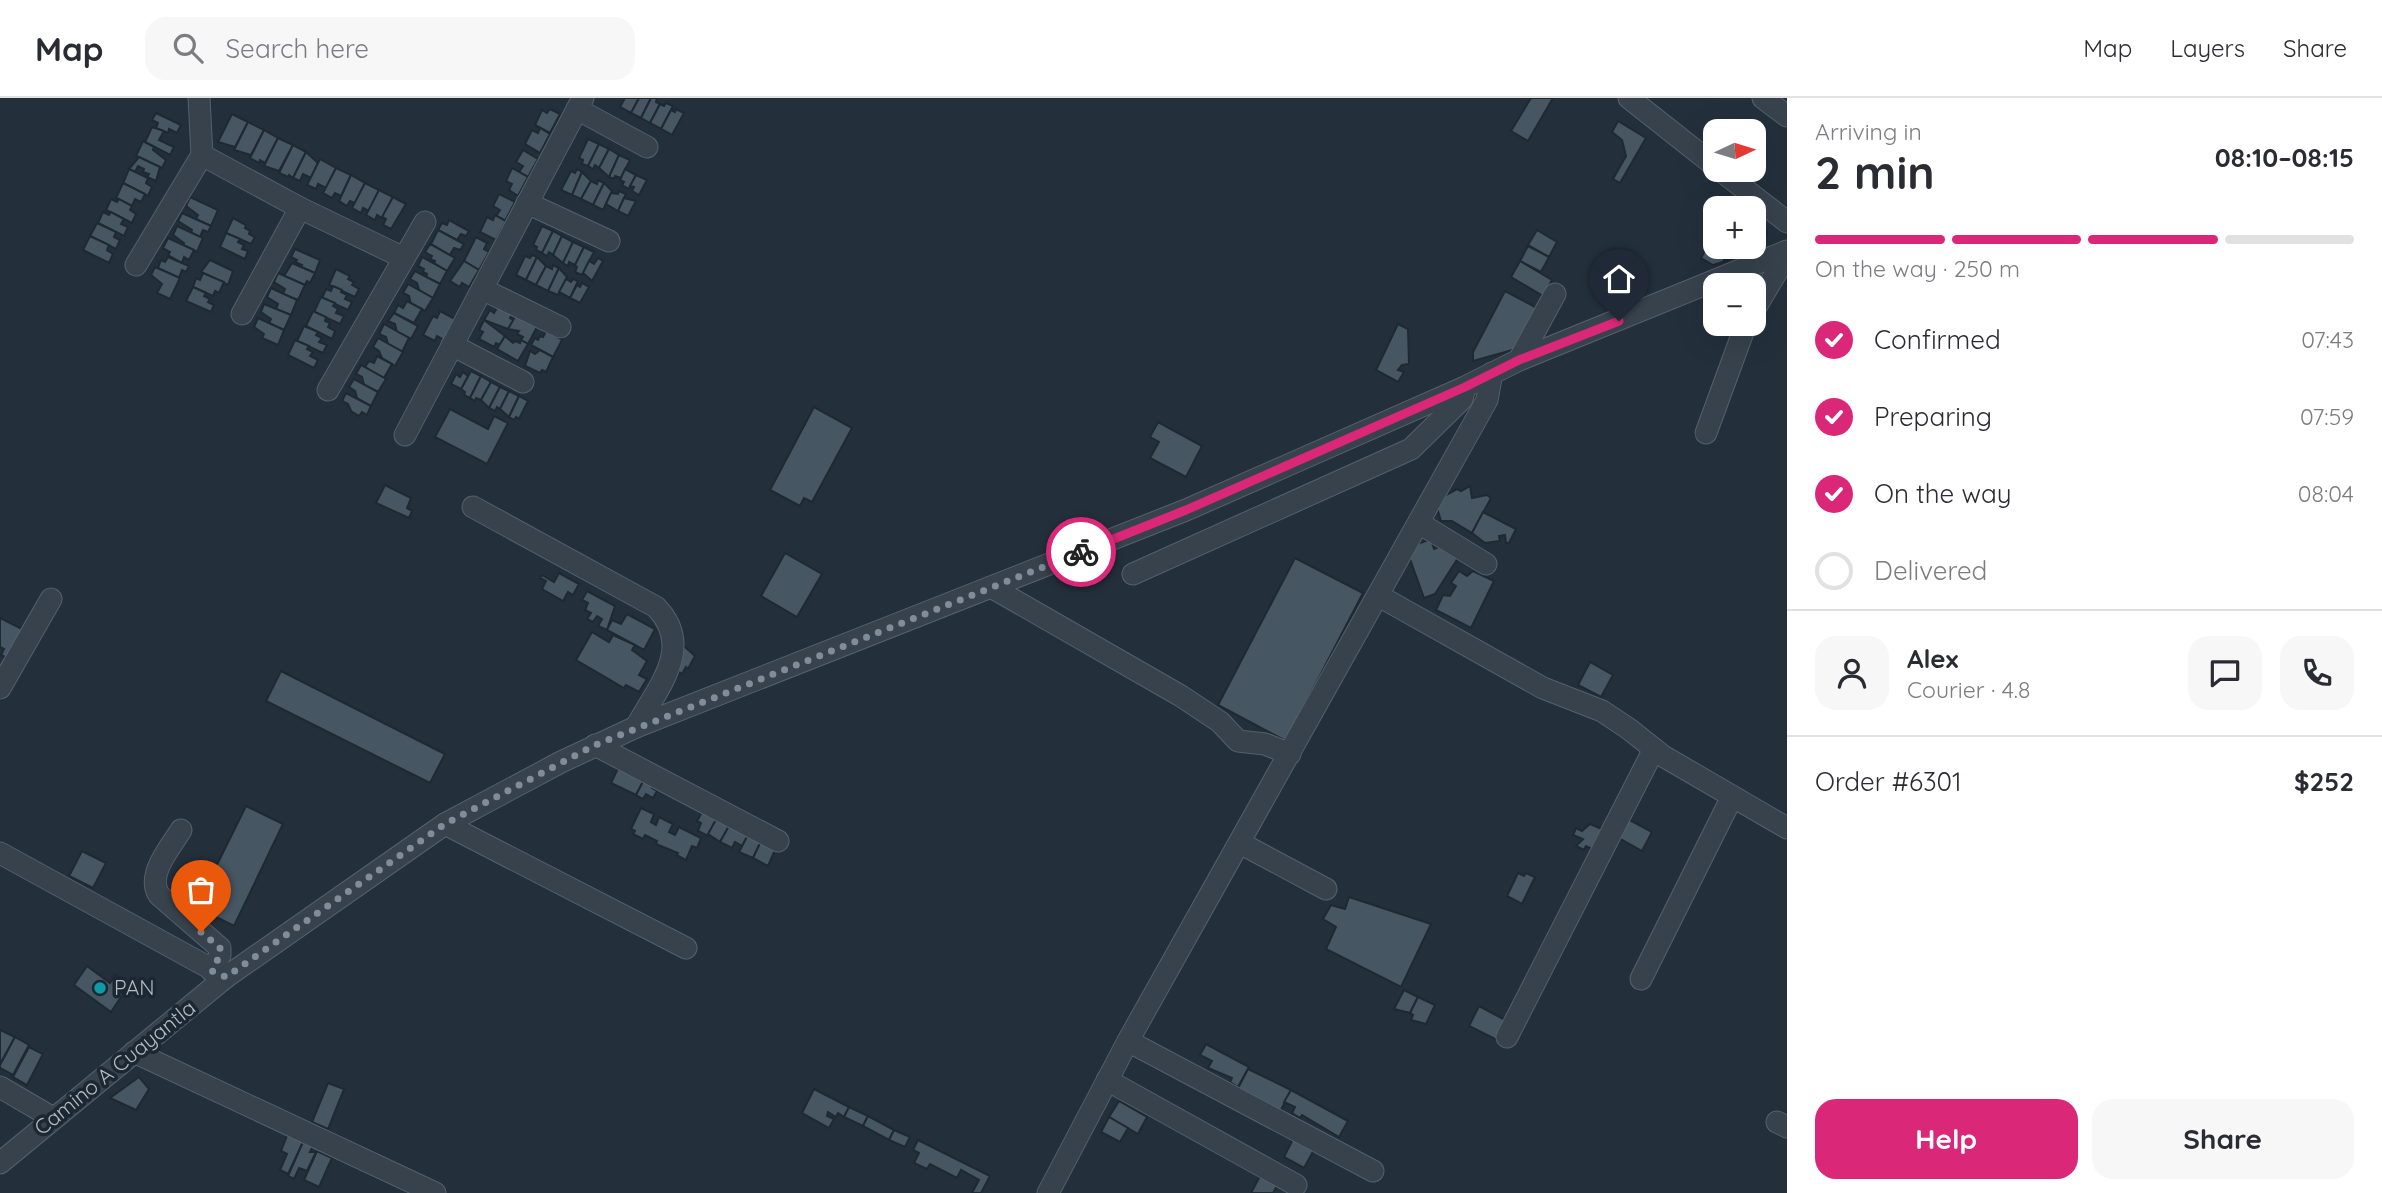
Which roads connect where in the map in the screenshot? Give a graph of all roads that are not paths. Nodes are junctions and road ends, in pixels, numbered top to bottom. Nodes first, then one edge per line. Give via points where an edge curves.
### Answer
1 (199, 98) edge
2 (1629, 98) edge
3 (1763, 98) edge
4 (580, 104) edge
5 (1787, 116) edge
6 (647, 147) dead end
7 (202, 155) junction
8 (1703, 157) edge
9 (1735, 182) edge
10 (527, 203) junction
11 (300, 208) junction
12 (425, 222) dead end
13 (1787, 222) edge
14 (609, 241) dead end
15 (1787, 253) edge
16 (404, 258) junction
17 (136, 265) dead end
18 (482, 289) junction
19 (1766, 289) edge
20 (1555, 294) dead end
21 (242, 314) dead end
22 (559, 327) dead end
23 (1742, 336) edge
24 (452, 345) junction
25 (1519, 360) junction
26 (1492, 373) junction
27 (523, 382) dead end
28 (1465, 387) junction
29 (328, 390) dead end
30 (1706, 433) dead end
31 (405, 435) dead end
32 (473, 507) dead end
33 (1419, 523) junction
34 (1486, 564) dead end
35 (1133, 574) dead end
36 (991, 587) junction
37 (1379, 596) junction
38 (51, 599) dead end
39 (0, 688) edge
40 (636, 727) junction
41 (595, 745) junction
42 (1654, 749) junction
43 (1290, 754) junction
44 (1732, 797) junction
45 (445, 824) junction
46 (1787, 828) edge
47 (181, 830) dead end
48 (778, 841) dead end
49 (1240, 843) junction
50 (0, 853) edge
51 (1326, 889) dead end
52 (686, 948) dead end
53 (219, 974) junction
54 (1641, 979) dead end
55 (1507, 1037) dead end
56 (1128, 1041) junction
57 (134, 1052) junction
58 (1107, 1080) junction
59 (0, 1087) edge
60 (53, 1118) junction
61 (0, 1163) edge
62 (1373, 1171) dead end
63 (1296, 1185) dead end
64 (435, 1193) edge
65 (1048, 1193) edge

1 - 7 street
2 - 8 street
3 - 5 street
4 - 6 street
4 - 10 street
7 - 11 street
7 - 17 street
9 - 13 street
10 - 14 street
10 - 18 street
11 - 16 street
11 - 21 street
12 - 16 street
15 - 19 street
15 - 25 street, Camino A Cuayantla
16 - 29 street
18 - 22 street
18 - 24 street
20 - 25 street
23 - 30 street
24 - 27 street
24 - 31 street
25 - 26 street, Camino A Cuayantla
26 - 28 street, Camino A Cuayantla
26 - 33 street via 1486,400
28 - 35 street via 1462,399 1411,449
28 - 36 street, Camino A Cuayantla via 1186,510
32 - 40 street via 656,607 669,621 673,660
33 - 34 street
33 - 37 street
36 - 40 street, Camino A Cuayantla
36 - 43 street via 1181,696 1220,722 1238,741 1265,744
37 - 42 street via 1543,688 1602,711
37 - 43 street
38 - 39 street
40 - 41 street, Camino A Cuayantla
41 - 45 street, Camino A Cuayantla
41 - 48 street
42 - 44 street
42 - 55 street
43 - 49 street
44 - 46 street
44 - 54 street
45 - 52 street
45 - 53 street, Camino A Cuayantla
47 - 53 street via 154,877 154,886 220,948
49 - 51 street
49 - 56 street
50 - 53 street
53 - 57 street, Camino A Cuayantla
56 - 58 street
56 - 62 street
57 - 60 street, Camino A Cuayantla
57 - 64 street
58 - 63 street
58 - 65 street
59 - 60 street
60 - 61 street, Camino A Cuayantla

